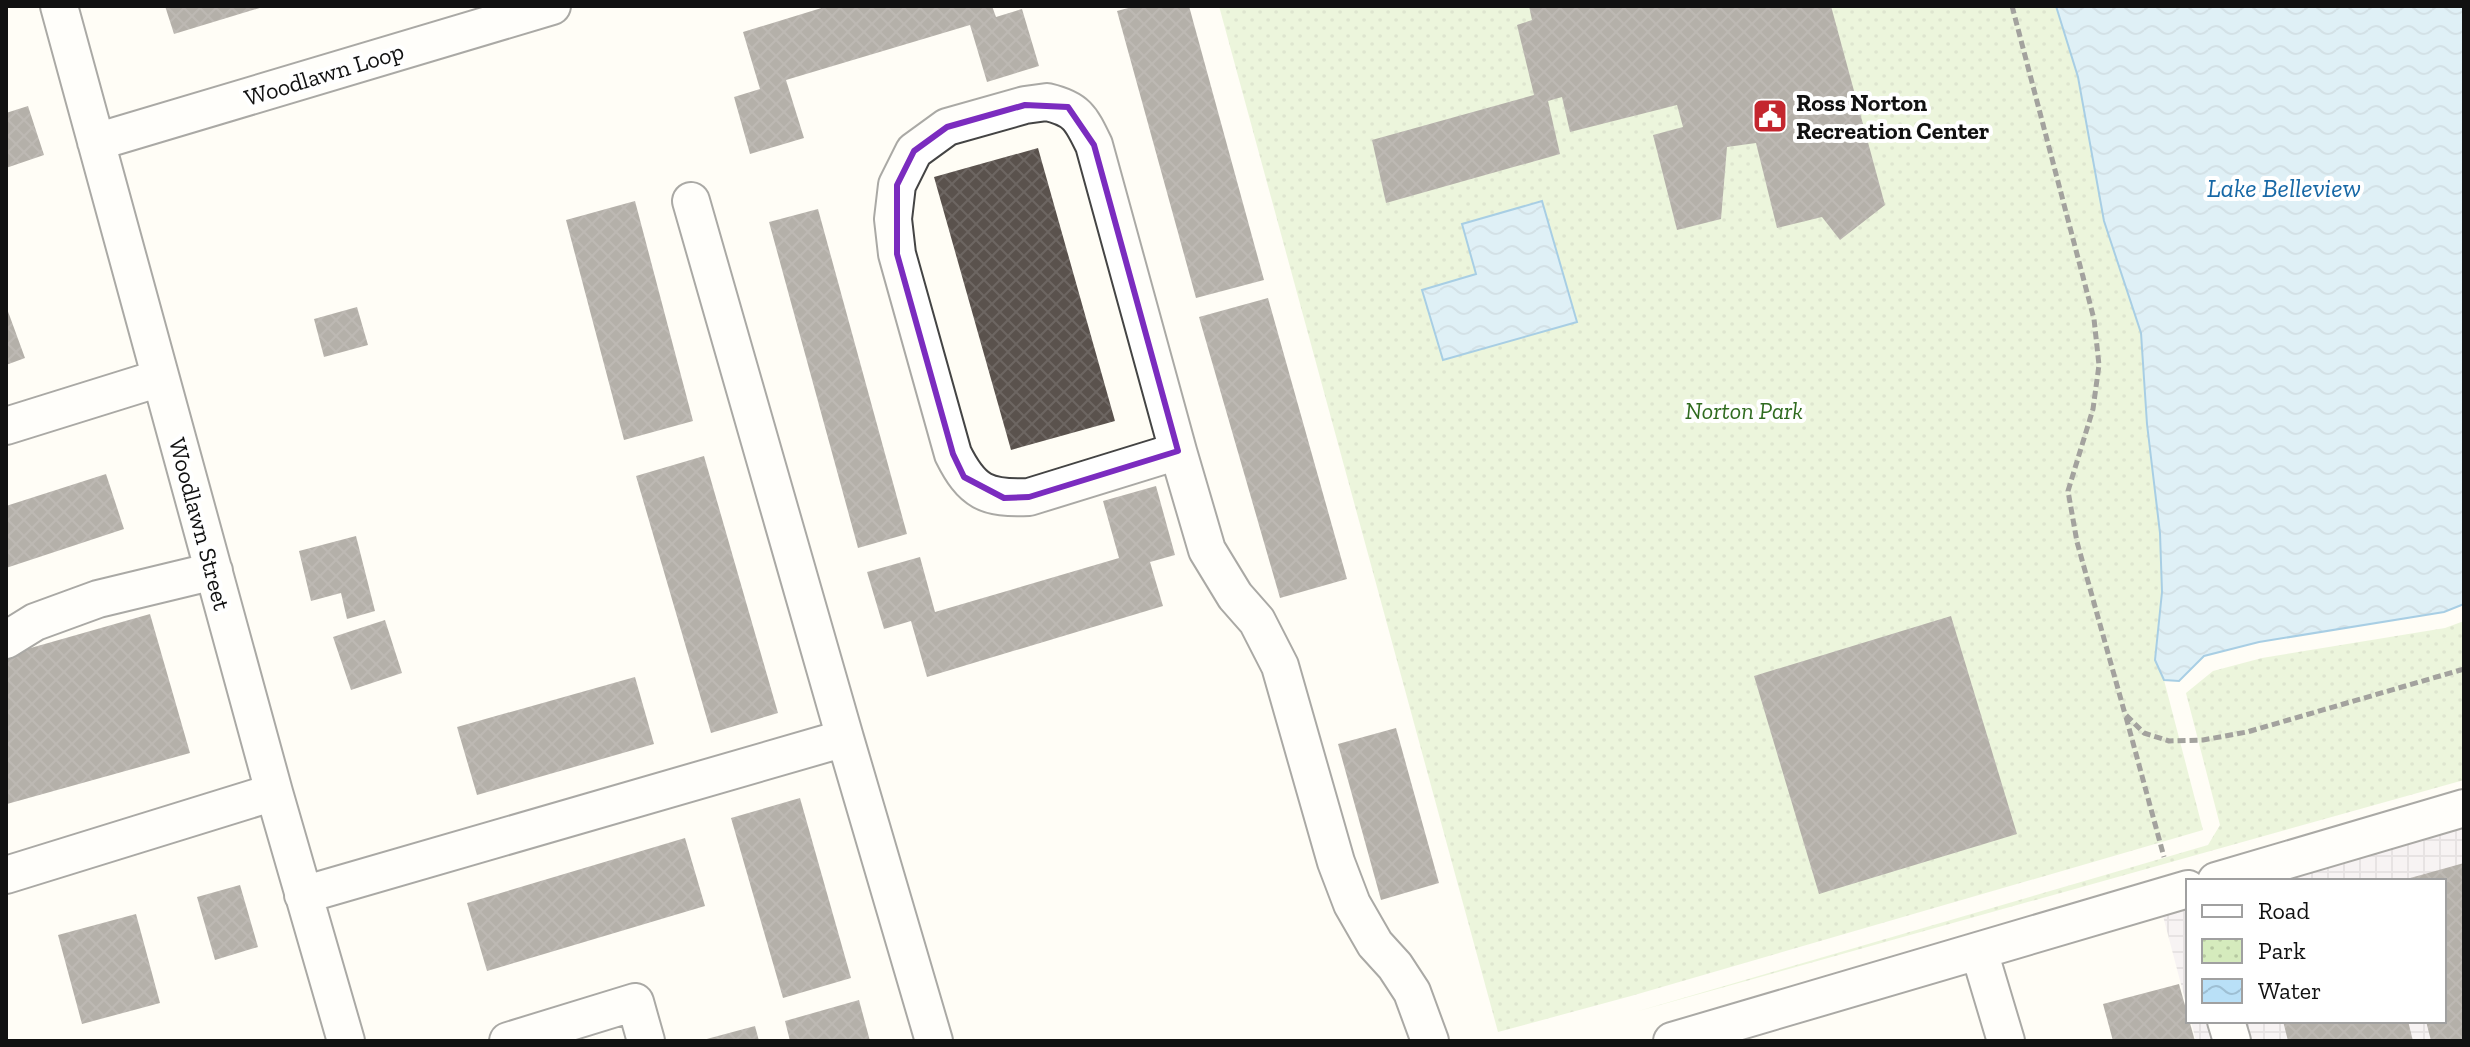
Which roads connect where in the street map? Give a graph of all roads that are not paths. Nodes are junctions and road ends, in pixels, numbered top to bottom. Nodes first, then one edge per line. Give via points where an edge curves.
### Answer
1 (59, 6) edge
2 (552, 6) edge
3 (96, 142) junction
4 (691, 201) dead end
5 (160, 378) junction
6 (6, 426) edge
7 (1178, 451) junction
8 (214, 571) junction
9 (6, 640) edge
10 (845, 738) junction
11 (274, 792) junction
12 (2464, 808) edge
13 (6, 875) edge
14 (2223, 879) edge
15 (2186, 890) edge
16 (303, 895) junction
17 (1979, 951) junction
18 (346, 1041) edge
19 (508, 1041) edge
20 (646, 1041) edge
21 (934, 1041) edge
22 (1430, 1041) edge
23 (1672, 1041) edge
24 (2006, 1041) edge

1 - 3 street, Woodlawn Street
2 - 3 street, Woodlawn Loop
3 - 5 street, Woodlawn Street
4 - 10 street
5 - 6 street
5 - 8 street, Woodlawn Street
7 - 7 street via 1029,497 1004,498 981,491 964,477 897,254 897,185 914,151 947,127 1025,105 1047,102 1068,107 1084,124
7 - 22 street via 1207,550 1257,621 1280,666 1352,904 1412,992
8 - 9 street via 98,599 35,622
8 - 11 street, Woodlawn Street
10 - 16 street
10 - 21 street
11 - 13 street
11 - 16 street, Woodlawn Street
12 - 14 street
15 - 17 street
16 - 18 street, Woodlawn Street
17 - 23 street
17 - 24 street
19 - 20 street via 635,1002

